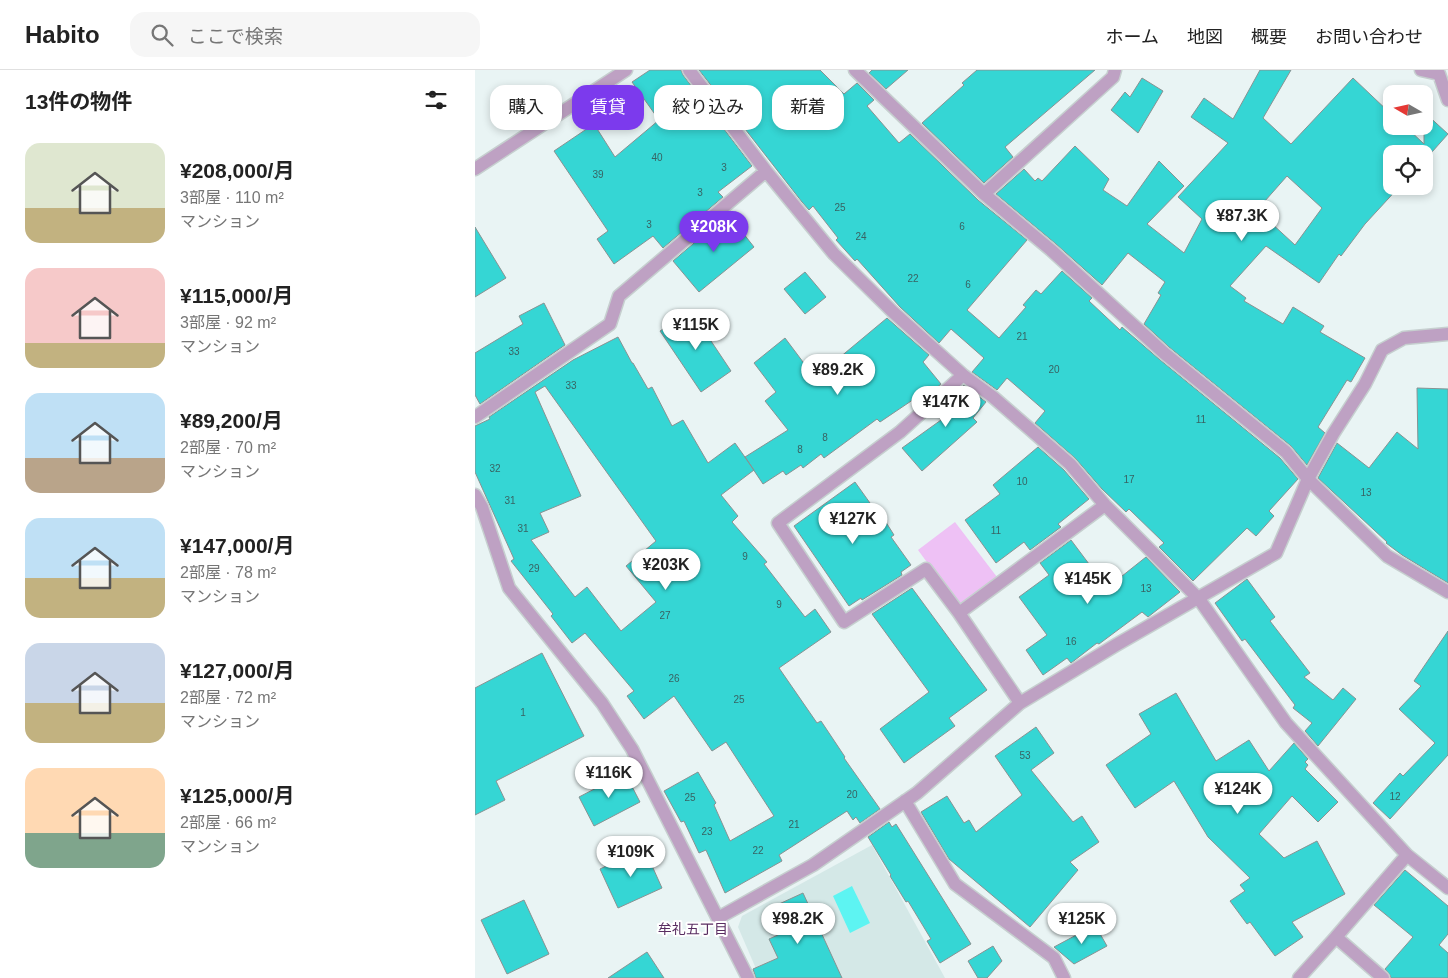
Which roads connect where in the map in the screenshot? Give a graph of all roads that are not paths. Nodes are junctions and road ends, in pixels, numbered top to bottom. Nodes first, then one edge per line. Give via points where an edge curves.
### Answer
1 (626, 70) edge
2 (689, 70) edge
3 (855, 70) edge
4 (1115, 70) edge
5 (1421, 70) edge
6 (1439, 72) edge
7 (1448, 100) edge
8 (475, 169) edge
9 (766, 170) junction
10 (984, 194) junction
11 (1448, 334) edge
12 (963, 375) junction
13 (475, 417) edge
14 (1308, 479) junction
15 (475, 496) edge
16 (1105, 505) junction
17 (1448, 592) edge
18 (1199, 599) junction
19 (959, 613) junction
20 (1020, 703) junction
21 (905, 801) junction
22 (1407, 855) junction
23 (1448, 888) edge
24 (719, 918) junction
25 (1336, 938) junction
26 (748, 978) edge
27 (1064, 978) edge
28 (1299, 978) edge
29 (1383, 978) edge

1 - 8 street
2 - 9 street
3 - 10 street
4 - 10 street via 1113,77
5 - 6 street
6 - 7 street
9 - 12 street via 834,254
9 - 13 street via 619,296 610,324
10 - 14 street via 1164,353 1286,452
11 - 14 street via 1404,338 1382,350
12 - 16 street via 1070,464
12 - 19 street via 900,432 778,523 844,622 926,569
14 - 17 street via 1387,556
14 - 18 street via 1277,554
15 - 24 street via 482,507 509,588 602,703 631,748
16 - 18 street
16 - 19 street
18 - 20 street
18 - 22 street via 1286,723
19 - 20 street
20 - 21 street
21 - 24 street via 813,865
21 - 27 street via 955,884 1054,958
22 - 23 street
22 - 25 street
24 - 26 street
25 - 28 street
25 - 29 street

